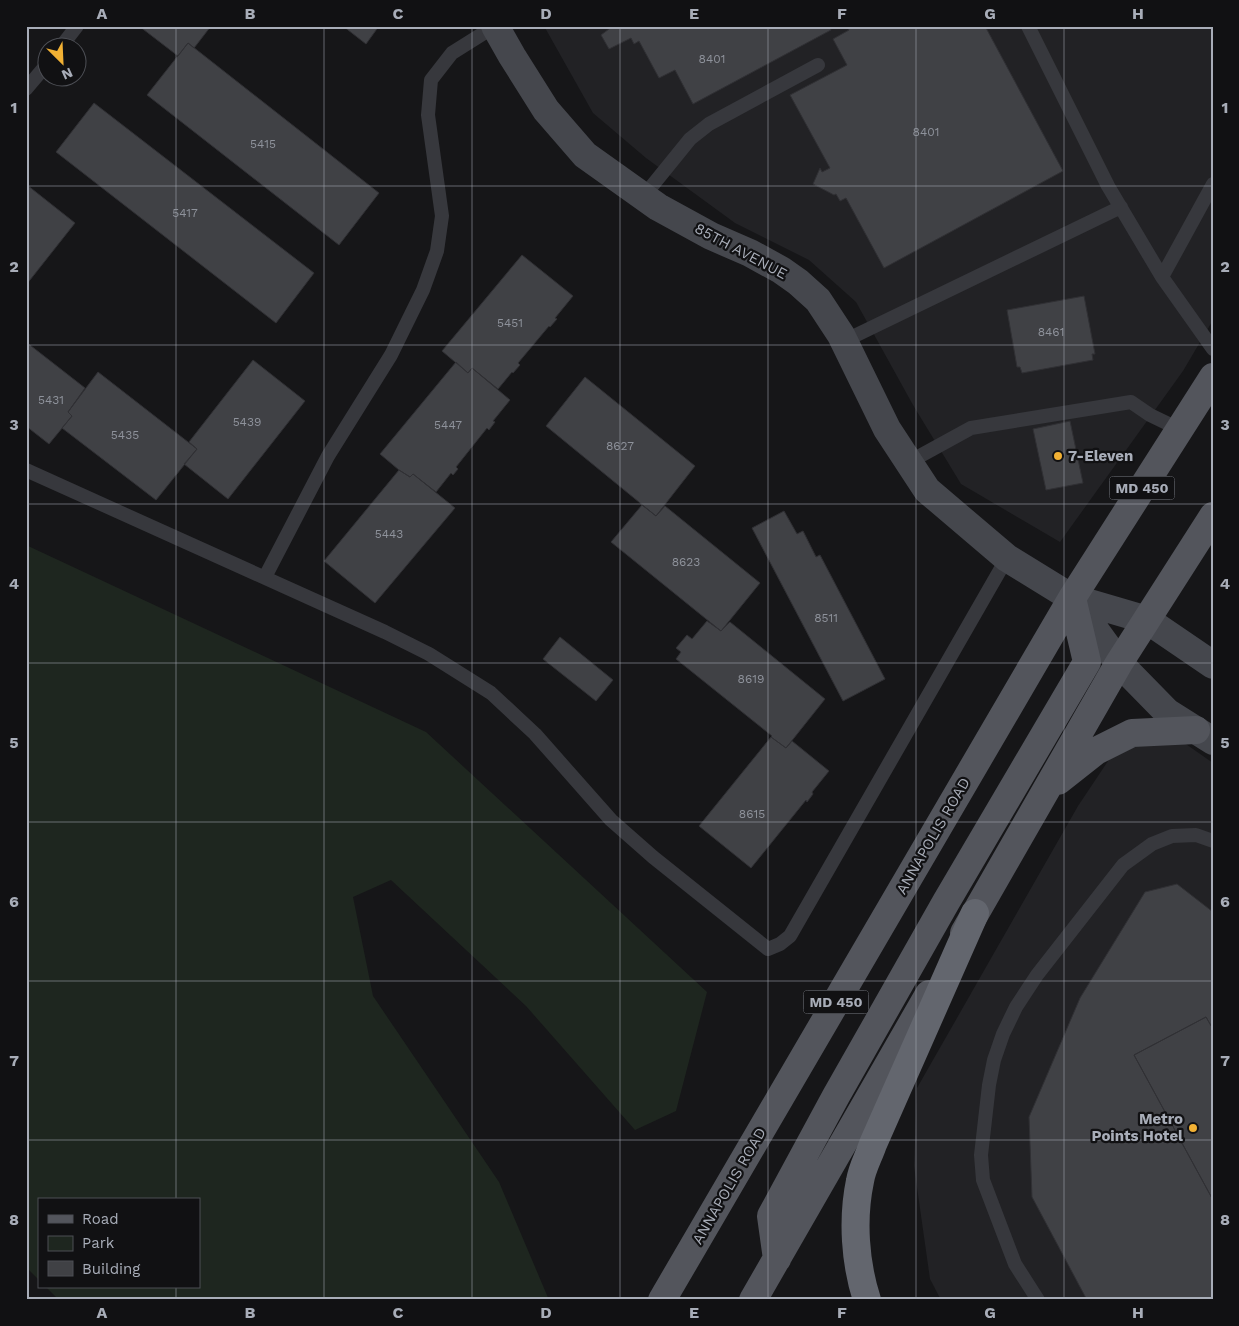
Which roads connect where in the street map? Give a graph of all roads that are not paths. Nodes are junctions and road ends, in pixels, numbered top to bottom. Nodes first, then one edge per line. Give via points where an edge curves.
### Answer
1 (77, 26) edge
2 (495, 26) edge
3 (1028, 26) edge
4 (68, 38) edge
5 (818, 65) dead end
6 (38, 75) edge
7 (26, 89) edge
8 (1213, 184) edge
9 (643, 197) junction
10 (1121, 208) junction
11 (1162, 277) junction
12 (844, 341) junction
13 (1213, 349) edge
14 (1213, 378) edge
15 (1180, 429) junction
16 (909, 462) junction
17 (26, 470) edge
18 (1213, 516) edge
19 (1007, 558) junction
20 (265, 577) junction
21 (1072, 598) junction
22 (1147, 620) junction
23 (1119, 663) junction
24 (1213, 665) edge
25 (1204, 735) edge
26 (1045, 791) junction
27 (1213, 841) edge
28 (975, 913) junction
29 (777, 1258) junction
30 (662, 1300) edge
31 (753, 1300) edge
32 (867, 1300) edge
33 (1038, 1300) edge

1 - 4 lane
2 - 9 street, 85TH AVENUE via 546,110 584,155
2 - 20 lane via 452,53 431,80 428,115 442,216 437,252 423,290 391,355 328,456
3 - 10 lane
5 - 9 lane via 709,124 690,139
6 - 7 lane
8 - 11 lane
9 - 12 street, 85TH AVENUE via 792,278 818,300
10 - 11 lane
10 - 12 lane
11 - 13 lane
12 - 16 street, 85TH AVENUE via 887,429
14 - 15 main road, ANNAPOLIS ROAD / MD 450
15 - 16 lane via 1131,402 971,428
15 - 21 main road, ANNAPOLIS ROAD / MD 450
16 - 19 street, 85TH AVENUE via 927,490
17 - 20 lane
18 - 22 main road
19 - 20 lane via 790,936 768,949 611,820 535,734 491,693 429,654
19 - 21 street, 85TH AVENUE
21 - 22 street, 85TH AVENUE
21 - 23 street, 85TH AVENUE
21 - 29 main road via 1087,662 888,1003 771,1216
21 - 30 main road, ANNAPOLIS ROAD / MD 450
22 - 23 main road
22 - 24 street, 85TH AVENUE
23 - 25 street, 85TH AVENUE via 1167,712
23 - 26 main road
25 - 26 main road via 1132,733 1096,751
26 - 28 main road
27 - 33 lane via 1196,835 1172,836 1152,844 1123,865 1037,975 1003,1034 989,1085 981,1155 983,1180 1015,1264
28 - 29 main road
28 - 32 highway via 860,1180 856,1215 857,1253
29 - 31 main road

